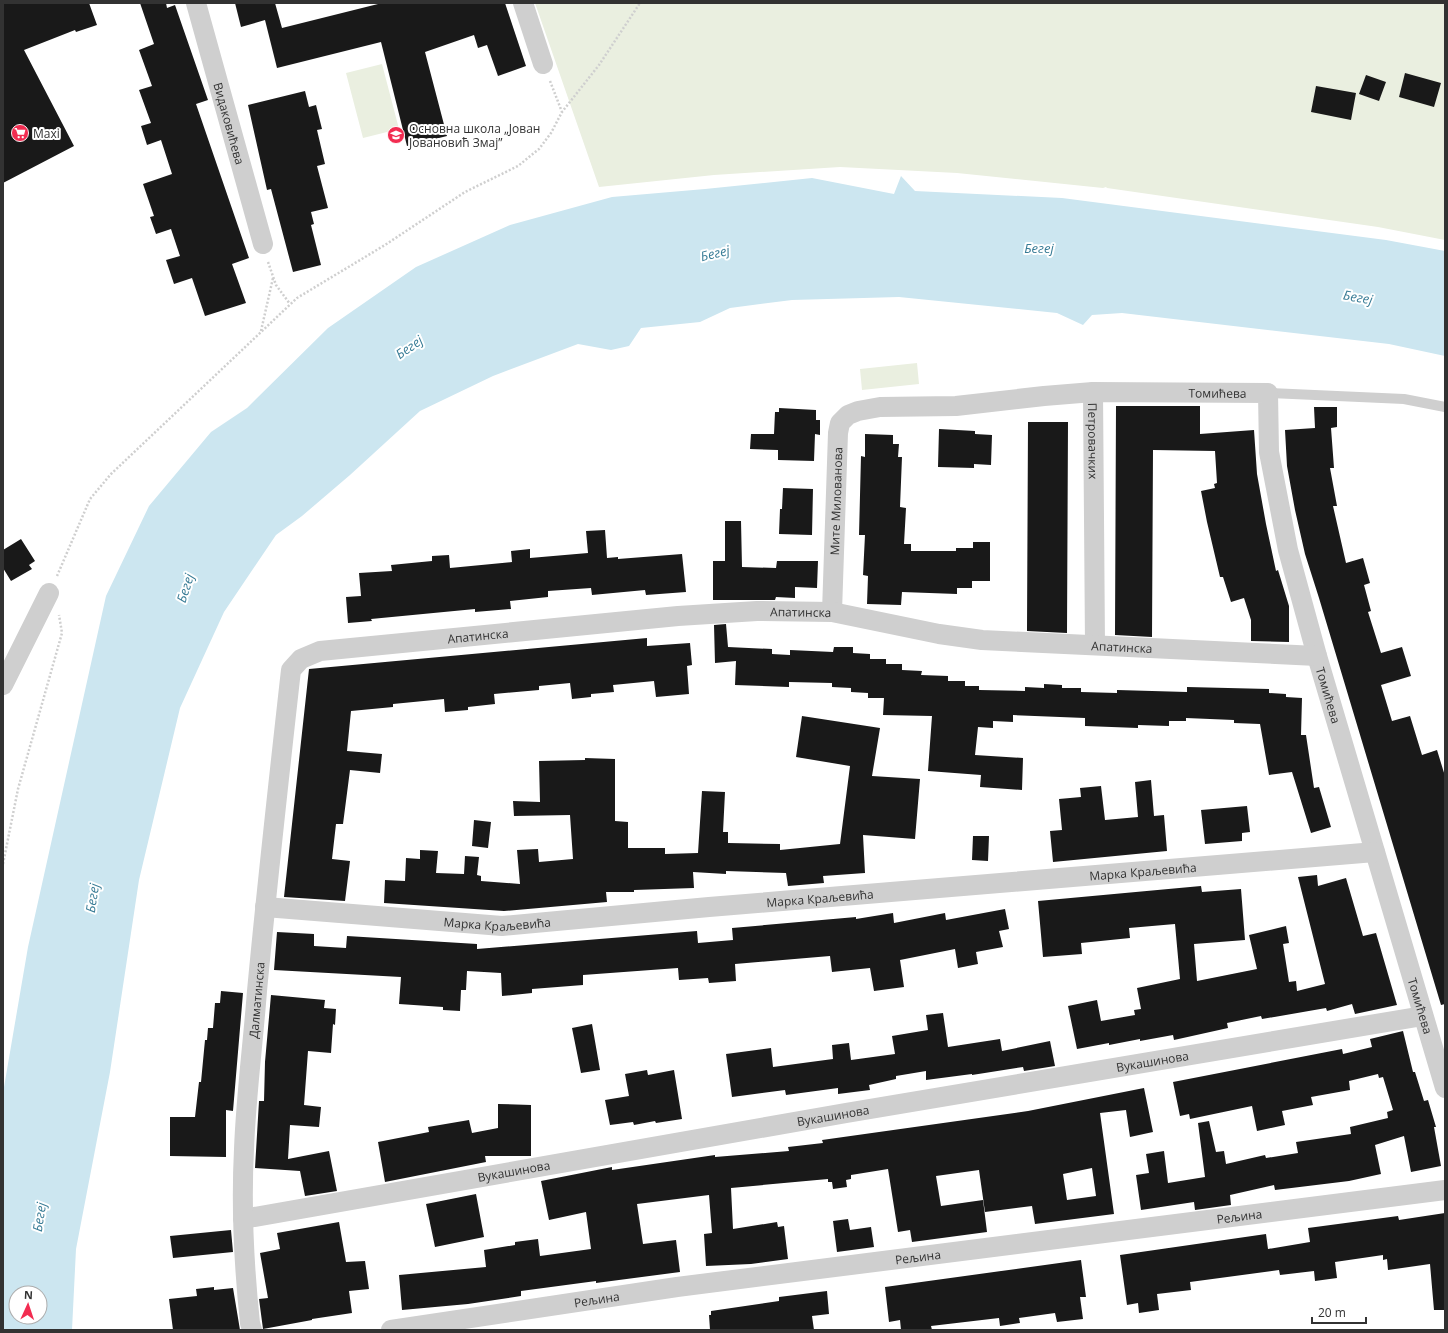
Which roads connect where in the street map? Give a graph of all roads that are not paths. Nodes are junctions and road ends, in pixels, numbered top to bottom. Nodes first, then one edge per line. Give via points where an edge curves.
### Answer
1 (196, 3) edge
2 (523, 3) edge
3 (543, 64) road end
4 (263, 244) road end
5 (1093, 392) junction
6 (1268, 393) junction
7 (1445, 407) edge
8 (868, 409) joint
9 (49, 593) road end
10 (832, 612) junction
11 (1095, 644) junction
12 (1317, 656) junction
13 (291, 670) joint
14 (3, 685) edge
15 (1375, 852) junction
16 (265, 907) junction
17 (1423, 1016) junction
18 (1445, 1088) edge
19 (1445, 1190) edge
20 (244, 1219) junction
21 (252, 1330) edge
22 (391, 1330) edge

1 - 4 street, Видаковићева
2 - 3 street
5 - 6 street, Томићева
5 - 8 street, Петровачких via 956,406 891,406
5 - 11 street, Петровачких
6 - 7 lane via 1404,399
6 - 12 street, Томићева via 1269,452 1278,502 1288,550
8 - 10 street, Мите Милованова via 848,415 839,427
9 - 14 street
10 - 11 street, Апатинска via 931,633 982,640
10 - 13 street, Апатинска via 722,613 320,651 301,659
11 - 12 street, Апатинска
12 - 15 street, Томићева
13 - 16 street, Далматинска
15 - 16 street, Марка Краљевића via 502,926
15 - 17 street, Томићева
16 - 20 street, Далматинска via 246,1120
17 - 18 street, Томићева
17 - 20 street, Вукашинова via 1040,1079
19 - 22 street, Рељина via 677,1287
20 - 21 street, Далматинска via 246,1280

